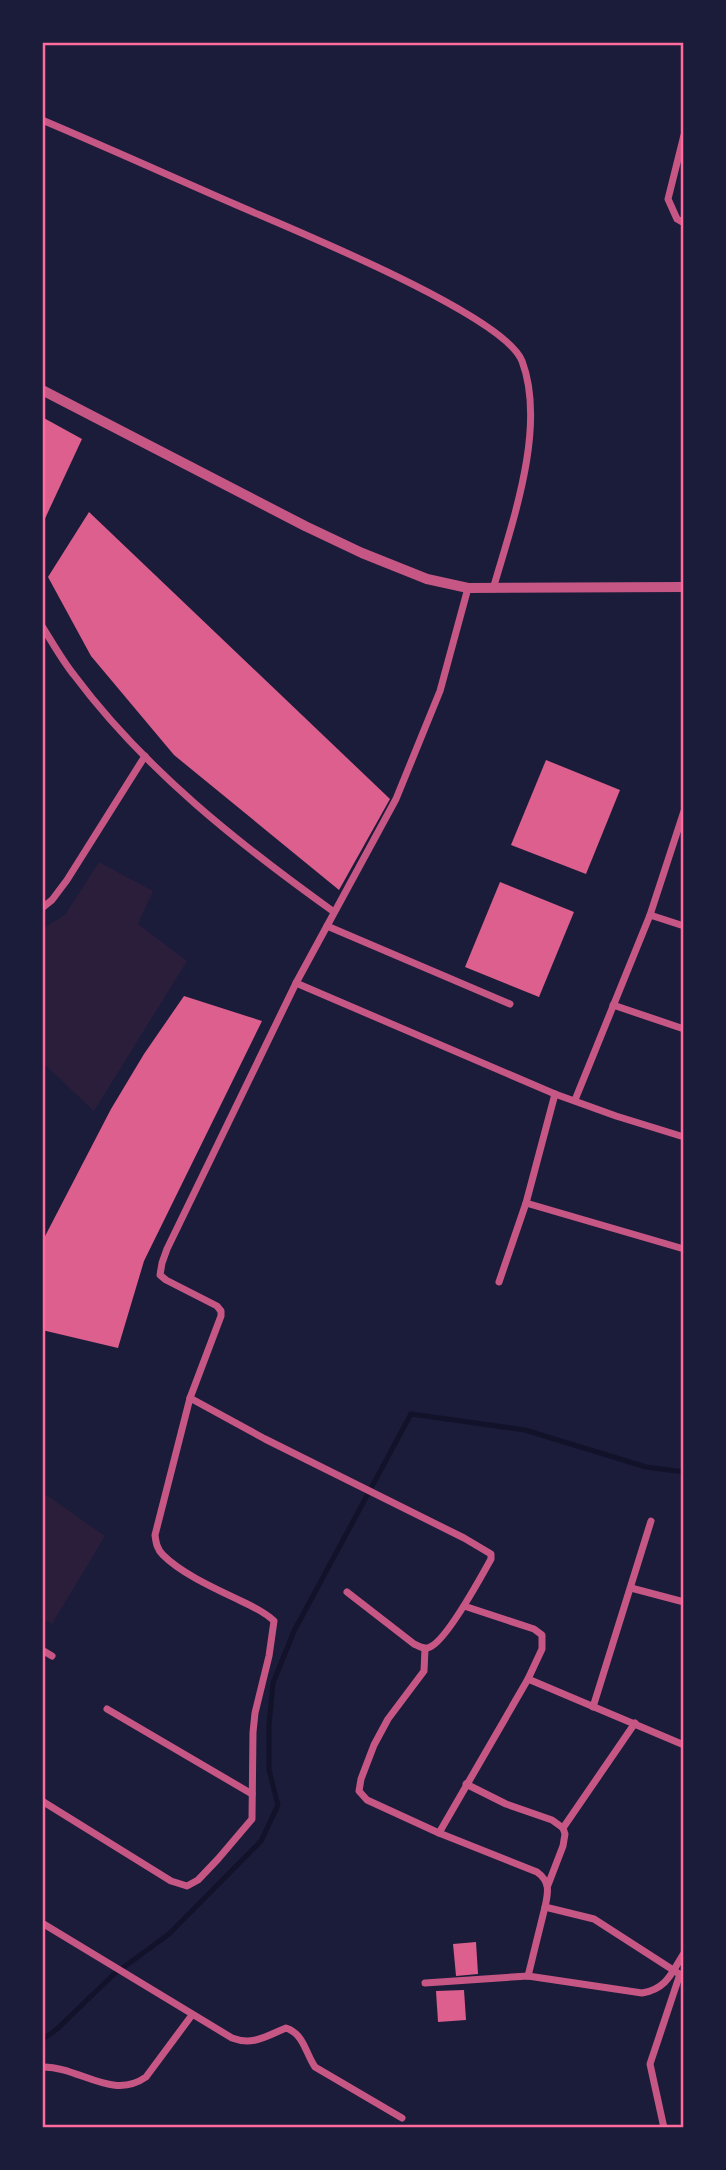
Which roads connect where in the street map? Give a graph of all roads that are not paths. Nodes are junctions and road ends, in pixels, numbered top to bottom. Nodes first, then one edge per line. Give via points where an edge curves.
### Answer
1 (42, 120) edge
2 (684, 135) edge
3 (684, 222) edge
4 (42, 390) edge
5 (684, 587) edge
6 (468, 588) junction
7 (493, 589) junction
8 (42, 626) edge
9 (145, 756) junction
10 (684, 811) edge
11 (42, 908) edge
12 (334, 912) junction
13 (650, 915) junction
14 (327, 926) junction
15 (684, 926) edge
16 (296, 983) junction
17 (510, 1004) dead end
18 (613, 1005) junction
19 (684, 1029) edge
20 (555, 1094) junction
21 (575, 1100) junction
22 (684, 1137) edge
23 (526, 1203) junction
24 (684, 1249) edge
25 (499, 1282) dead end
26 (190, 1398) junction
27 (651, 1521) dead end
28 (631, 1588) junction
29 (347, 1592) dead end
30 (684, 1602) edge
31 (464, 1606) junction
32 (425, 1648) junction
33 (42, 1650) edge
34 (52, 1656) dead end
35 (528, 1679) junction
36 (593, 1707) junction
37 (107, 1709) dead end
38 (635, 1723) junction
39 (684, 1745) edge
40 (466, 1784) junction
41 (252, 1794) junction
42 (42, 1801) edge
43 (563, 1828) junction
44 (439, 1833) junction
45 (548, 1885) junction
46 (545, 1907) junction
47 (42, 1923) edge
48 (684, 1953) edge
49 (679, 1973) edge
50 (528, 1976) junction
51 (425, 1983) dead end
52 (192, 2015) junction
53 (42, 2067) edge
54 (402, 2118) dead end
55 (664, 2128) edge

1 - 7 street via 408,282 503,338 521,357 531,407 528,456
2 - 3 street via 668,199 677,219
4 - 6 street via 362,553 427,579
5 - 7 street
6 - 7 street
6 - 12 street via 440,691 396,799
8 - 9 street via 73,675
9 - 11 street via 67,880
9 - 12 street via 274,869
10 - 13 street
12 - 14 street
13 - 15 street
13 - 18 street
14 - 16 street
14 - 17 street
16 - 20 street
16 - 26 street via 160,1270 166,1280 221,1311
18 - 19 street
18 - 21 street
20 - 21 street
20 - 23 street
21 - 22 street
23 - 24 street
23 - 25 street
26 - 31 street via 491,1554
26 - 41 street via 156,1543 177,1566 274,1621 255,1713
27 - 28 street
28 - 30 street
28 - 36 street
29 - 32 street
31 - 32 street via 435,1644
31 - 35 street via 542,1635 542,1649
32 - 44 street via 424,1671 388,1719 359,1791 368,1800
33 - 34 street
35 - 36 street
35 - 40 street
36 - 38 street
37 - 41 street
38 - 39 street
38 - 43 street
40 - 43 street
40 - 44 street
41 - 42 street via 252,1819 198,1880 187,1886 171,1881
43 - 45 street via 563,1846
44 - 45 street via 537,1872
45 - 46 street
46 - 49 street via 594,1919
46 - 50 street
47 - 52 street
48 - 49 street
49 - 50 street via 642,1993
49 - 55 street via 650,2064
50 - 51 street
52 - 53 street via 136,2084 112,2085 60,2068
52 - 54 street via 243,2042 286,2028 295,2031 316,2067

